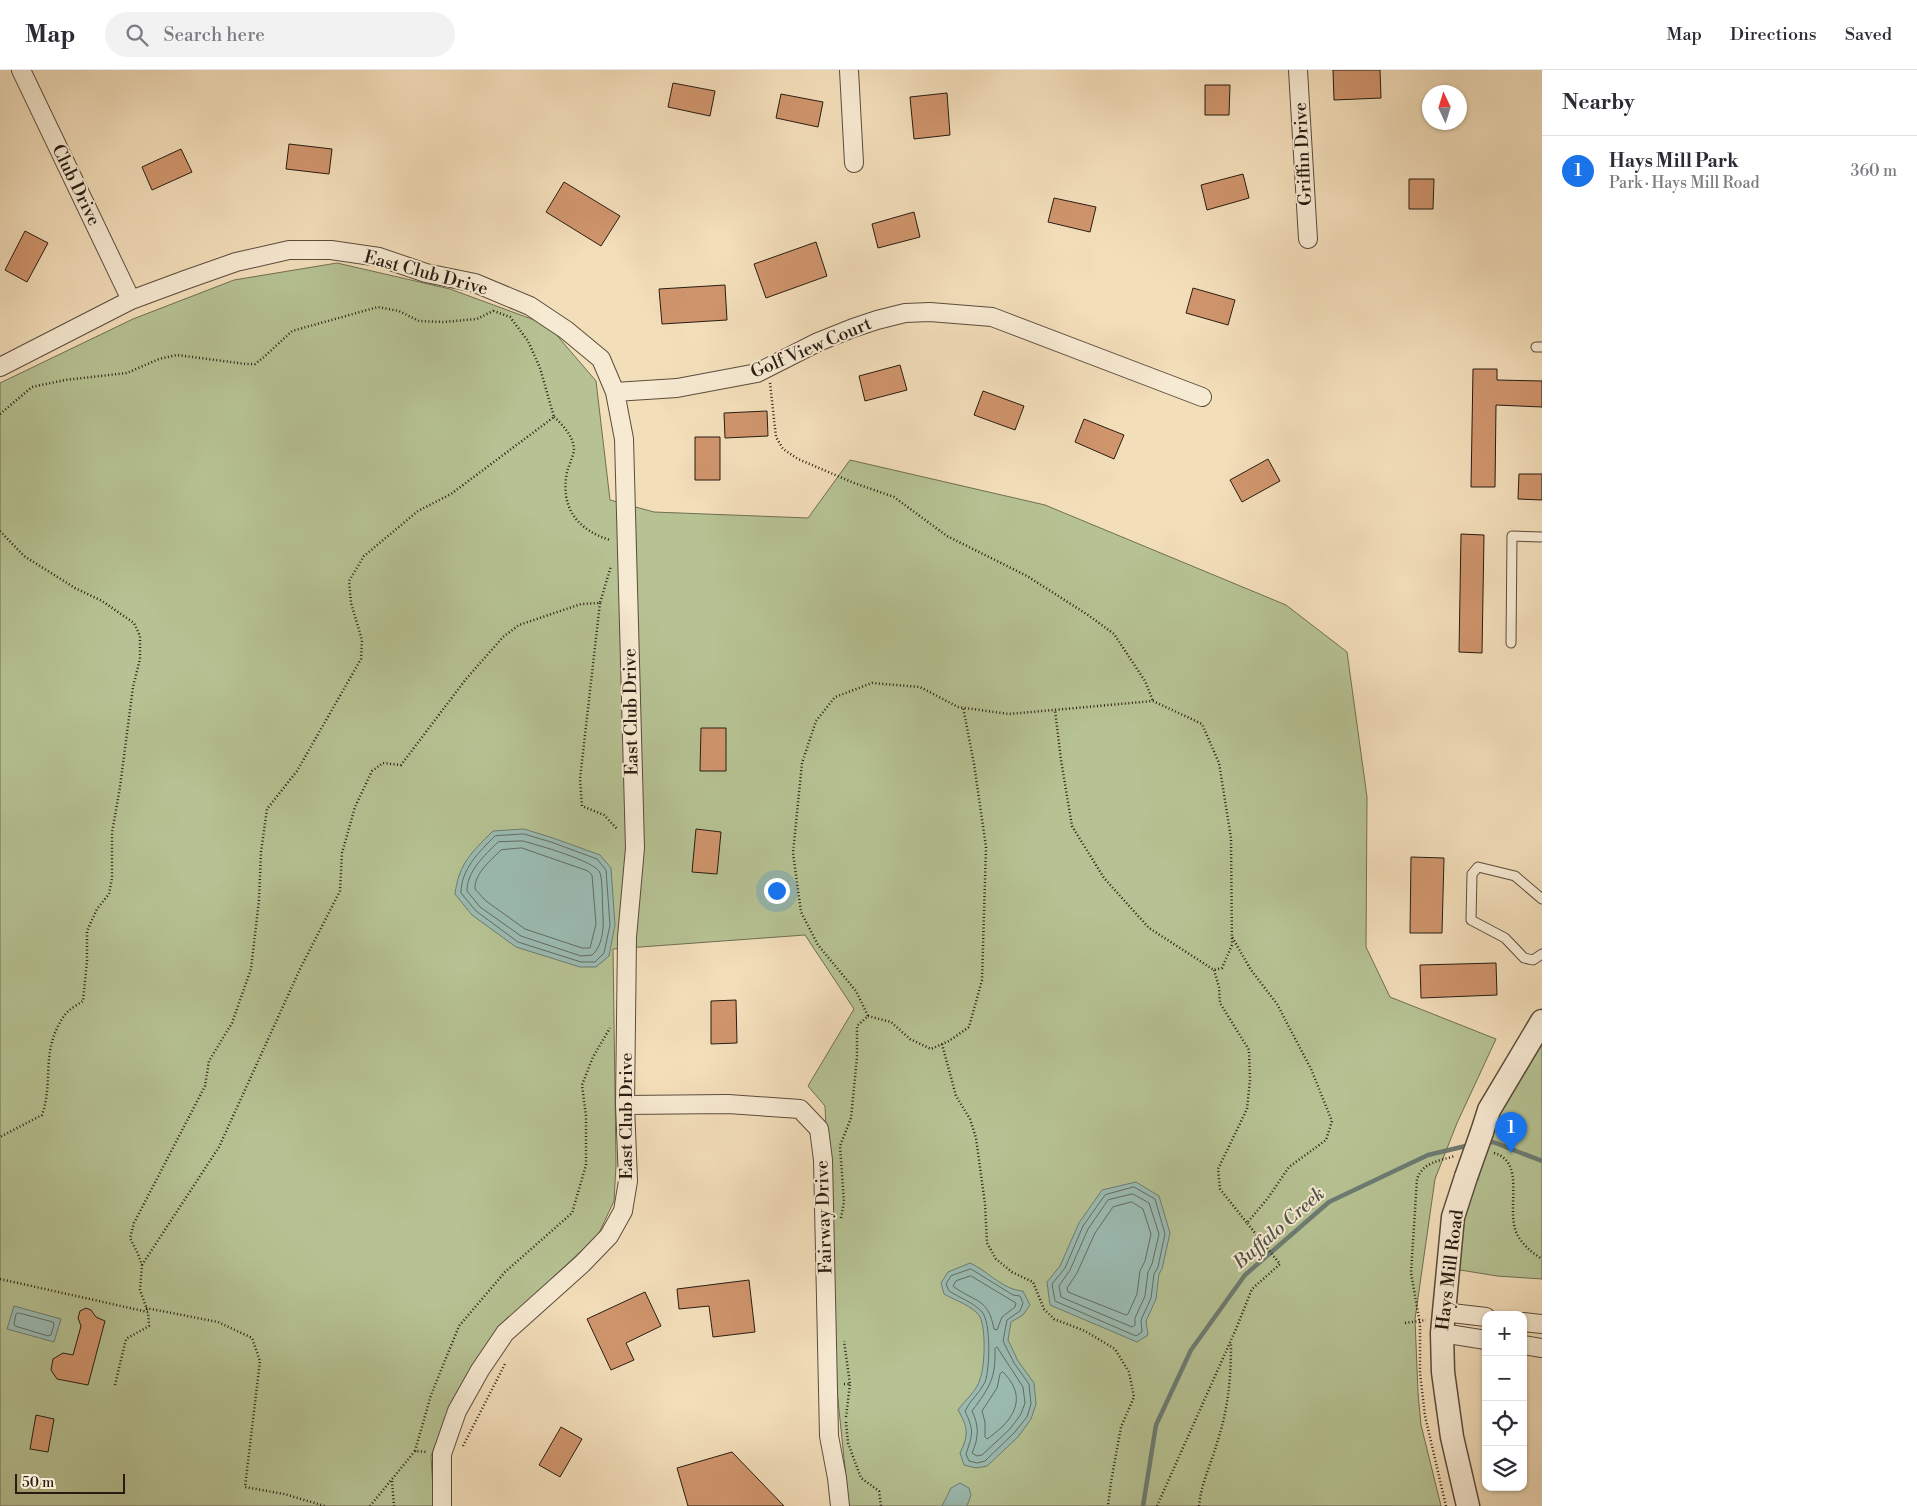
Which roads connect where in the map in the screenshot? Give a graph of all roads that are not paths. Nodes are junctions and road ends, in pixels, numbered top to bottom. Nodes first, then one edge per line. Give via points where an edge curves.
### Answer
1 (21, 70) edge
2 (849, 70) edge
3 (1298, 70) edge
4 (854, 163) dead end
5 (1308, 239) dead end
6 (131, 300) junction
7 (0, 367) edge
8 (615, 392) junction
9 (1202, 397) dead end
10 (1542, 537) edge
11 (1511, 643) dead end
12 (1542, 899) edge
13 (1542, 954) edge
14 (1542, 1021) edge
15 (625, 1105) junction
16 (1482, 1318) edge
17 (1527, 1322) edge
18 (1442, 1323) junction
19 (1542, 1324) edge
20 (1482, 1338) edge
21 (1527, 1346) edge
22 (1542, 1348) edge
23 (442, 1506) edge
24 (840, 1506) edge
25 (1468, 1506) edge

1 - 6 street, Club Drive
2 - 4 street
3 - 5 street, Griffin Drive
6 - 7 street, East Club Drive
6 - 8 street, East Club Drive via 236,262 289,250 331,250 379,258 475,283 530,306 601,359
8 - 9 street, Golf View Court via 686,386 757,373 818,342 876,320 905,313 930,312 992,317
8 - 15 street, East Club Drive via 624,439 635,848 627,937
10 - 11 lane via 1512,536
12 - 13 lane via 1515,876 1478,867 1472,874 1471,920 1505,938 1524,958 1532,960
14 - 18 street, Hays Mill Road, bridge via 1489,1110 1466,1177 1453,1217
15 - 23 street, East Club Drive via 628,1181 623,1211 609,1236 505,1333 480,1370 457,1411 442,1454
15 - 24 street, Fairway Drive via 728,1104 800,1109 819,1129 824,1160 829,1436
16 - 18 street
17 - 19 street
18 - 20 street
18 - 25 street, Hays Mill Road via 1443,1372 1452,1437
21 - 22 street

